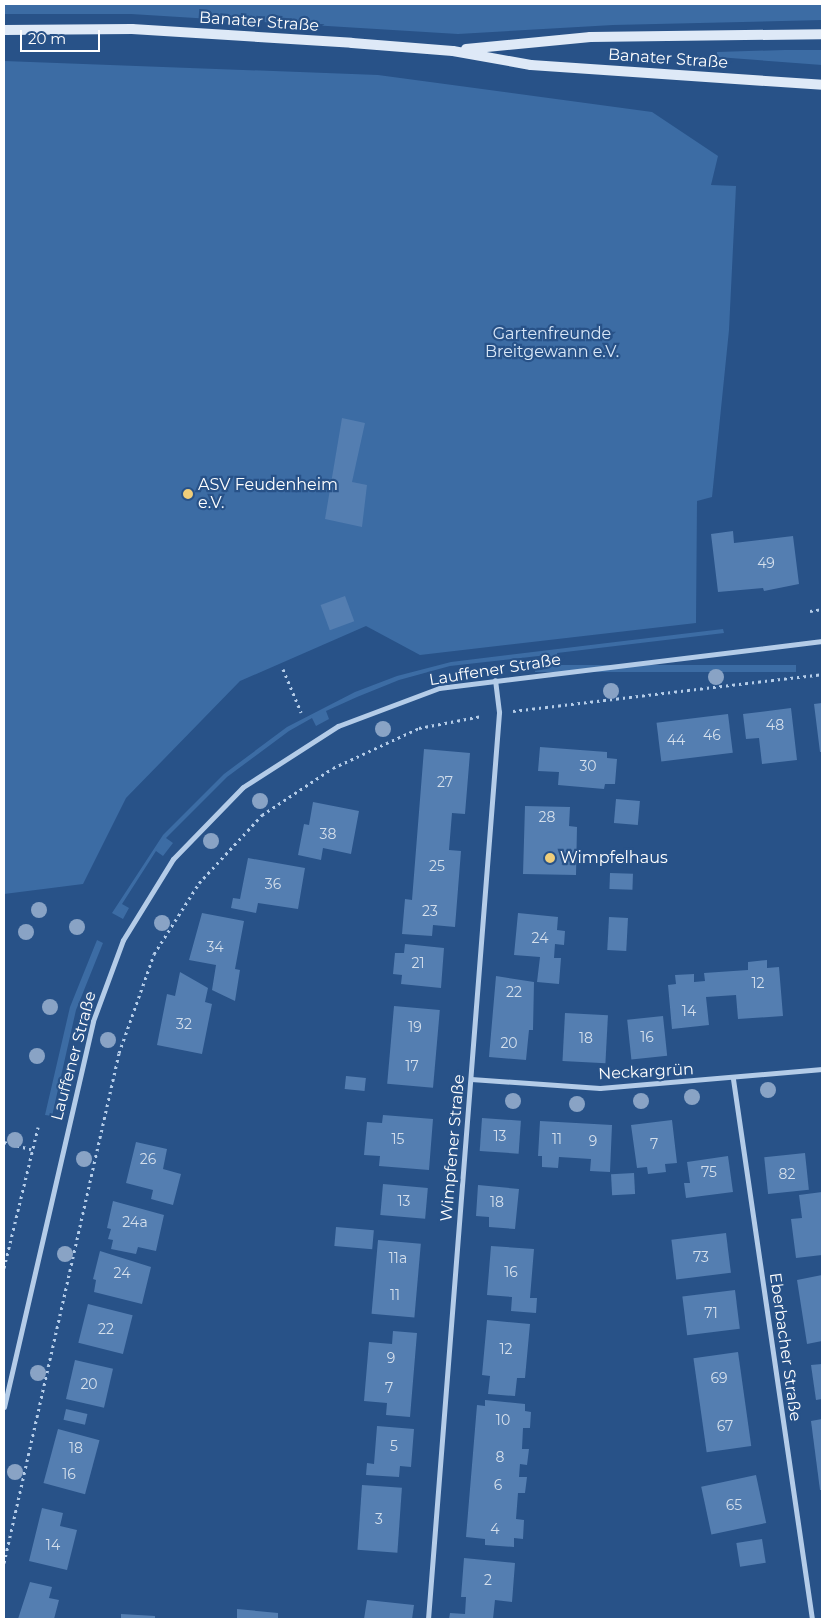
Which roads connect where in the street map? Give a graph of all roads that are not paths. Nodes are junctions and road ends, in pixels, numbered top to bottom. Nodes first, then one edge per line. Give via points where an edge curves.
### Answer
1 (4, 30) edge
2 (822, 34) edge
3 (453, 51) junction
4 (822, 84) edge
5 (822, 641) edge
6 (495, 680) junction
7 (822, 1069) edge
8 (471, 1079) junction
9 (734, 1079) junction
10 (4, 1407) edge
11 (428, 1619) edge
12 (812, 1619) edge

1 - 3 main road, Banater Straße via 132,29
2 - 3 main road, Banater Straße via 590,37
3 - 4 main road, Banater Straße via 531,65
5 - 6 street, Lauffener Straße
6 - 8 street, Wimpfener Straße via 498,712
6 - 10 street, Lauffener Straße via 439,688 338,726 243,786 173,859 123,940 93,1021
7 - 9 street, Neckargrün
8 - 9 street, Neckargrün via 600,1088
8 - 11 street, Wimpfener Straße
9 - 12 street, Eberbacher Straße

